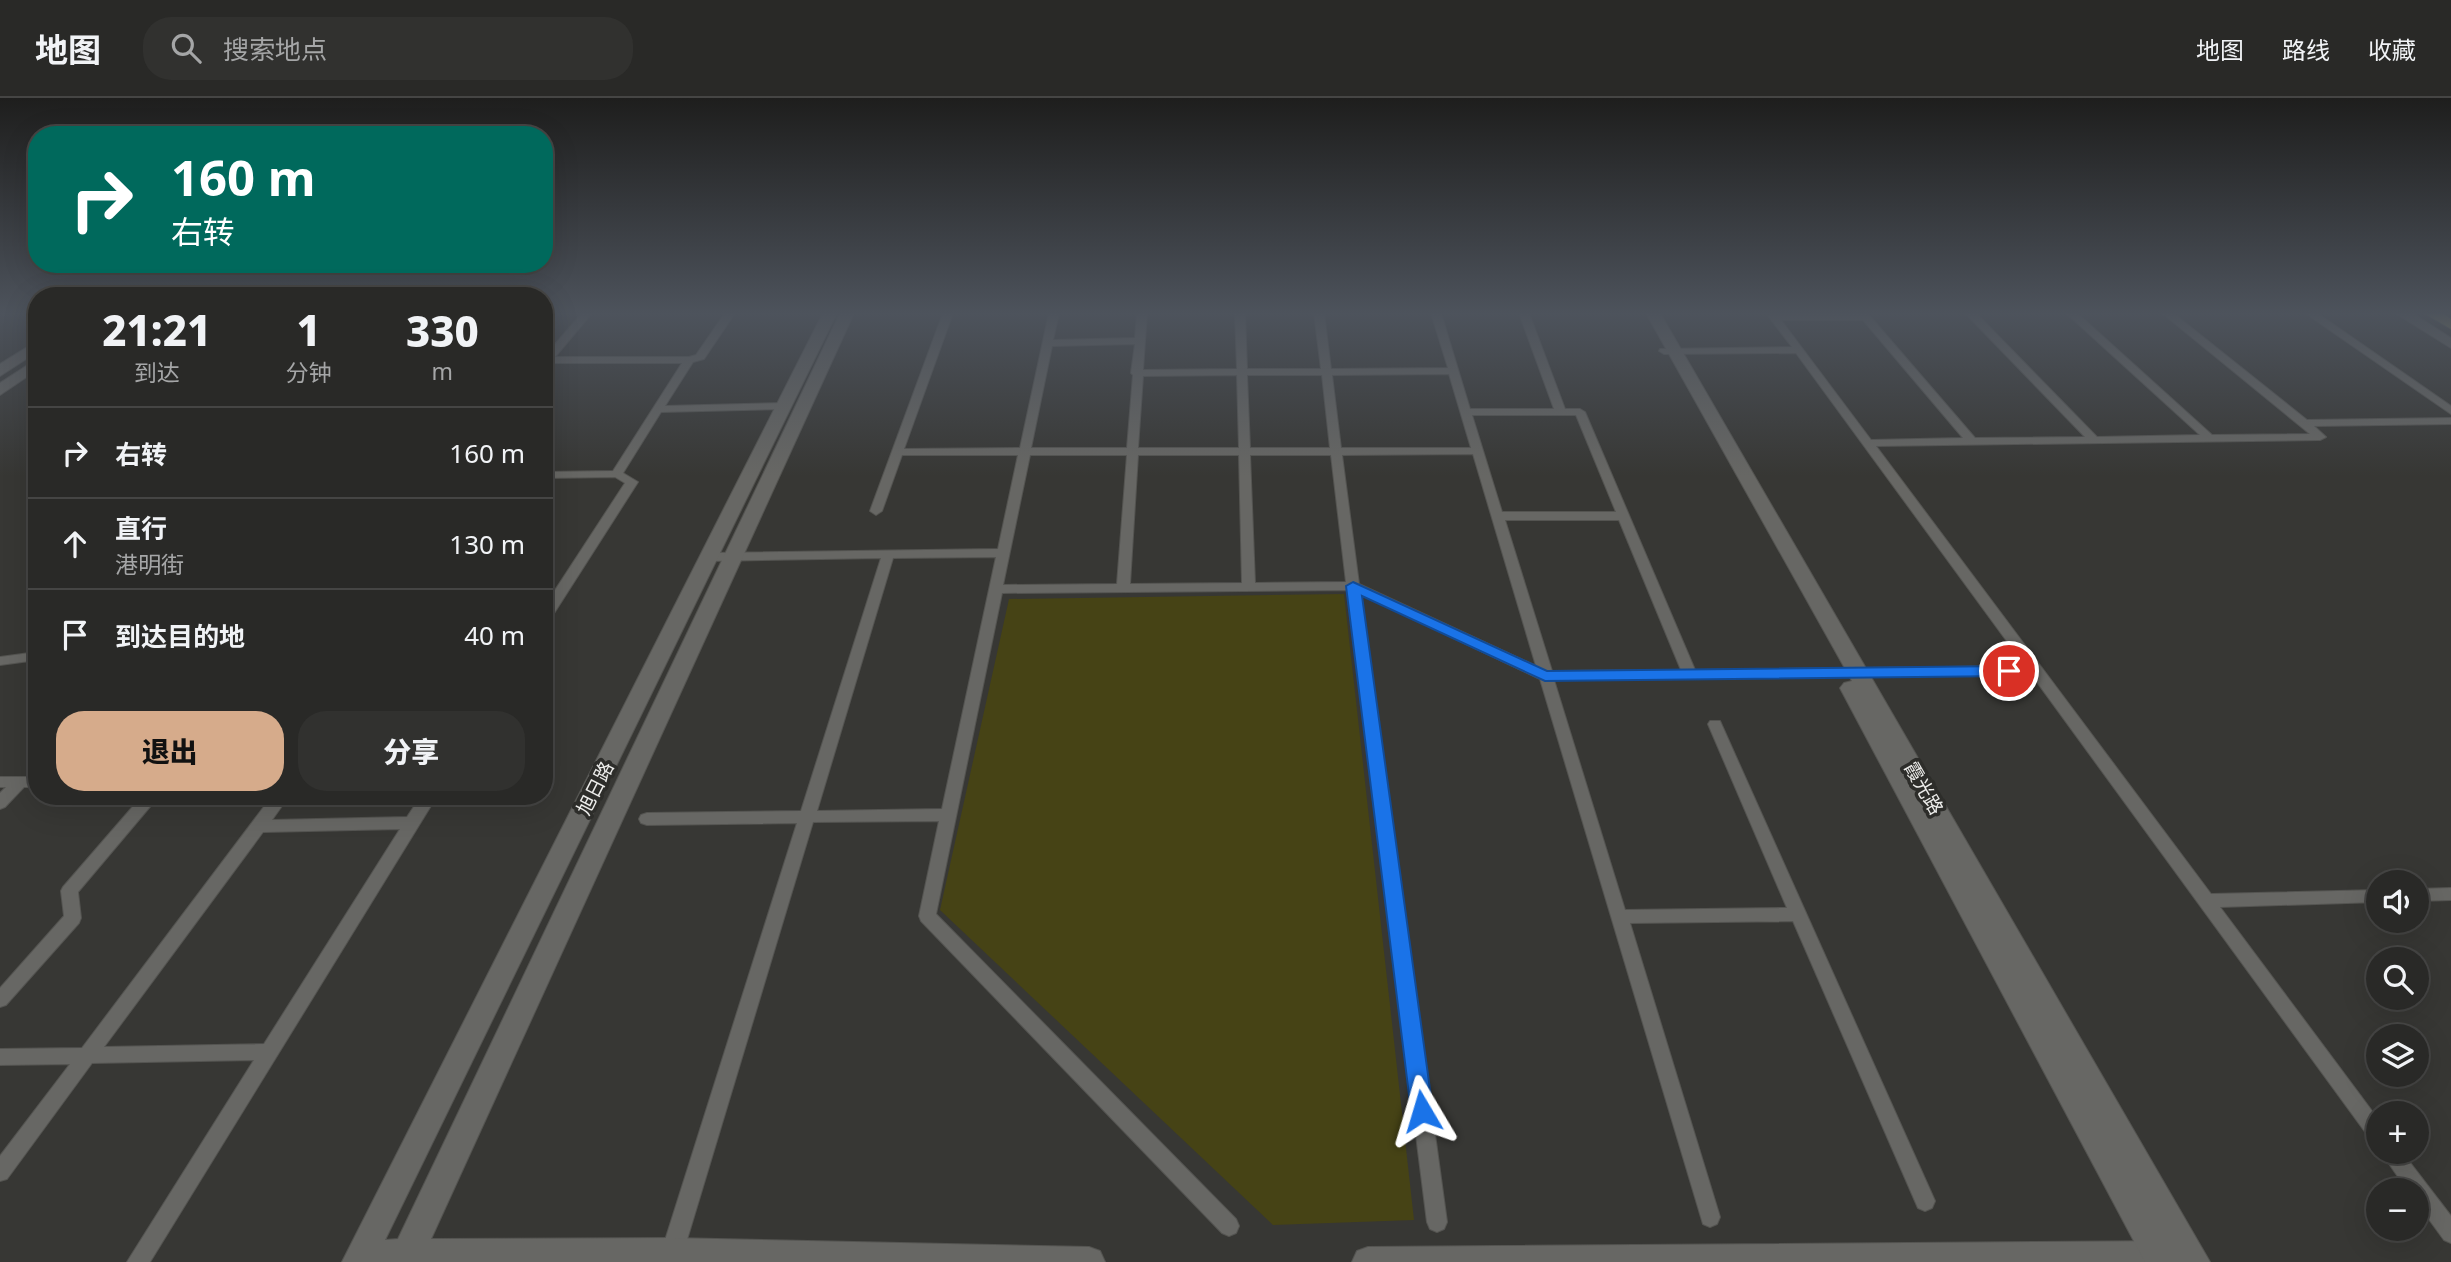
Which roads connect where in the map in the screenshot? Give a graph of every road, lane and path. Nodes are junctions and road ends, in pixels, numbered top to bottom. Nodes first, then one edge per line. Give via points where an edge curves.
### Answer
1 (684, 367) edge
2 (803, 367) edge
3 (819, 367) edge
4 (929, 367) edge
5 (1043, 367) edge
6 (1137, 367) edge
7 (1242, 367) edge
8 (1325, 367) edge
9 (1452, 367) edge
10 (1544, 367) edge
11 (1679, 367) edge
12 (1812, 367) edge
13 (1909, 367) edge
14 (2023, 367) edge
15 (2131, 367) edge
16 (2235, 367) edge
17 (2388, 367) edge
18 (28, 370) edge
19 (1453, 371) junction
20 (1242, 372) junction
21 (1326, 372) junction
22 (1136, 373) junction
23 (0, 390) edge
24 (784, 406) junction
25 (658, 409) junction
26 (2451, 411) edge
27 (1465, 412) junction
28 (1561, 412) junction
29 (2451, 421) edge
30 (2304, 423) junction
31 (2209, 438) junction
32 (2094, 440) junction
33 (1972, 442) junction
34 (1867, 443) junction
35 (1476, 451) junction
36 (1025, 452) junction
37 (1132, 452) junction
38 (1245, 452) junction
39 (1336, 452) junction
40 (899, 453) junction
41 (617, 474) junction
42 (553, 475) edge
43 (876, 511) dead end
44 (1496, 516) junction
45 (1621, 516) junction
46 (1004, 553) junction
47 (888, 555) junction
48 (722, 557) junction
49 (1353, 586) junction
50 (1250, 587) junction
51 (1122, 588) junction
52 (996, 589) junction
53 (553, 604) edge
54 (28, 657) edge
55 (0, 661) edge
56 (2035, 670) junction
57 (1850, 673) junction
58 (1690, 674) junction
59 (1545, 676) junction
60 (1715, 724) dead end
61 (0, 782) edge
62 (28, 782) edge
63 (28, 783) edge
64 (0, 803) edge
65 (143, 805) edge
66 (274, 805) edge
67 (423, 805) edge
68 (946, 815) junction
69 (807, 816) junction
70 (647, 819) dead end
71 (412, 822) junction
72 (259, 826) junction
73 (2451, 894) edge
74 (2429, 895) edge
75 (2366, 896) edge
76 (2206, 901) junction
77 (1799, 914) junction
78 (1619, 917) junction
79 (0, 1000) edge
80 (268, 1052) junction
81 (86, 1056) junction
82 (0, 1057) edge
83 (2366, 1118) edge
84 (2400, 1164) edge
85 (0, 1172) edge
86 (1925, 1201) dead end
87 (1710, 1217) dead end
88 (1437, 1222) dead end
89 (1229, 1226) dead end
90 (2451, 1233) edge
91 (672, 1253) junction
92 (360, 1258) edge
93 (406, 1258) edge
94 (2177, 1259) edge
95 (138, 1262) edge
96 (1089, 1262) edge
97 (1368, 1262) edge

1 - 25 lane
2 - 24 street, 旭日路
3 - 48 street, 旭日路
4 - 40 lane
5 - 36 lane
6 - 22 lane
7 - 20 lane
8 - 21 lane
9 - 19 lane
10 - 28 lane
11 - 57 street, 霞光路
12 - 34 lane
13 - 33 lane
14 - 32 lane
15 - 31 lane
16 - 30 lane
17 - 26 lane
18 - 23 street
19 - 21 lane
19 - 27 lane
20 - 21 lane
20 - 22 lane
20 - 38 lane
21 - 39 lane
22 - 37 lane
24 - 25 lane
24 - 48 street, 旭日路
25 - 41 lane
27 - 28 lane
27 - 35 lane
28 - 45 lane via 1580,412
29 - 30 lane
30 - 31 lane via 2320,437
31 - 32 lane
32 - 33 lane
33 - 34 lane
34 - 56 lane
35 - 39 lane
35 - 44 lane
36 - 37 lane
36 - 40 lane
36 - 46 lane
37 - 38 lane
37 - 51 lane
38 - 39 lane
38 - 50 lane
39 - 49 lane
40 - 43 lane
41 - 42 lane
41 - 53 lane via 632,482
44 - 45 lane
44 - 59 lane
45 - 58 lane
46 - 47 lane
46 - 52 lane
47 - 48 lane
47 - 69 lane
48 - 92 street, 旭日路
48 - 93 street, 旭日路
49 - 50 lane
49 - 59 lane
49 - 88 lane
50 - 51 lane
51 - 52 lane
52 - 68 lane
54 - 55 lane
56 - 57 lane
56 - 76 lane
57 - 58 lane
57 - 94 street, 霞光路
57 - 94 street, 霞光路
58 - 59 lane
59 - 78 lane
60 - 77 lane
61 - 62 lane
63 - 64 lane
65 - 79 lane via 69,891 73,918
66 - 72 lane
67 - 71 lane
68 - 69 lane
68 - 89 lane via 927,916
69 - 70 lane
69 - 91 lane
71 - 72 lane
71 - 80 lane
72 - 81 lane
73 - 74 lane
75 - 76 lane
76 - 83 lane
77 - 78 lane
77 - 86 lane
78 - 87 lane
80 - 81 lane
80 - 95 lane
81 - 82 lane
81 - 85 lane
84 - 90 lane
91 - 93 street
91 - 96 street
92 - 93 street
94 - 97 street

